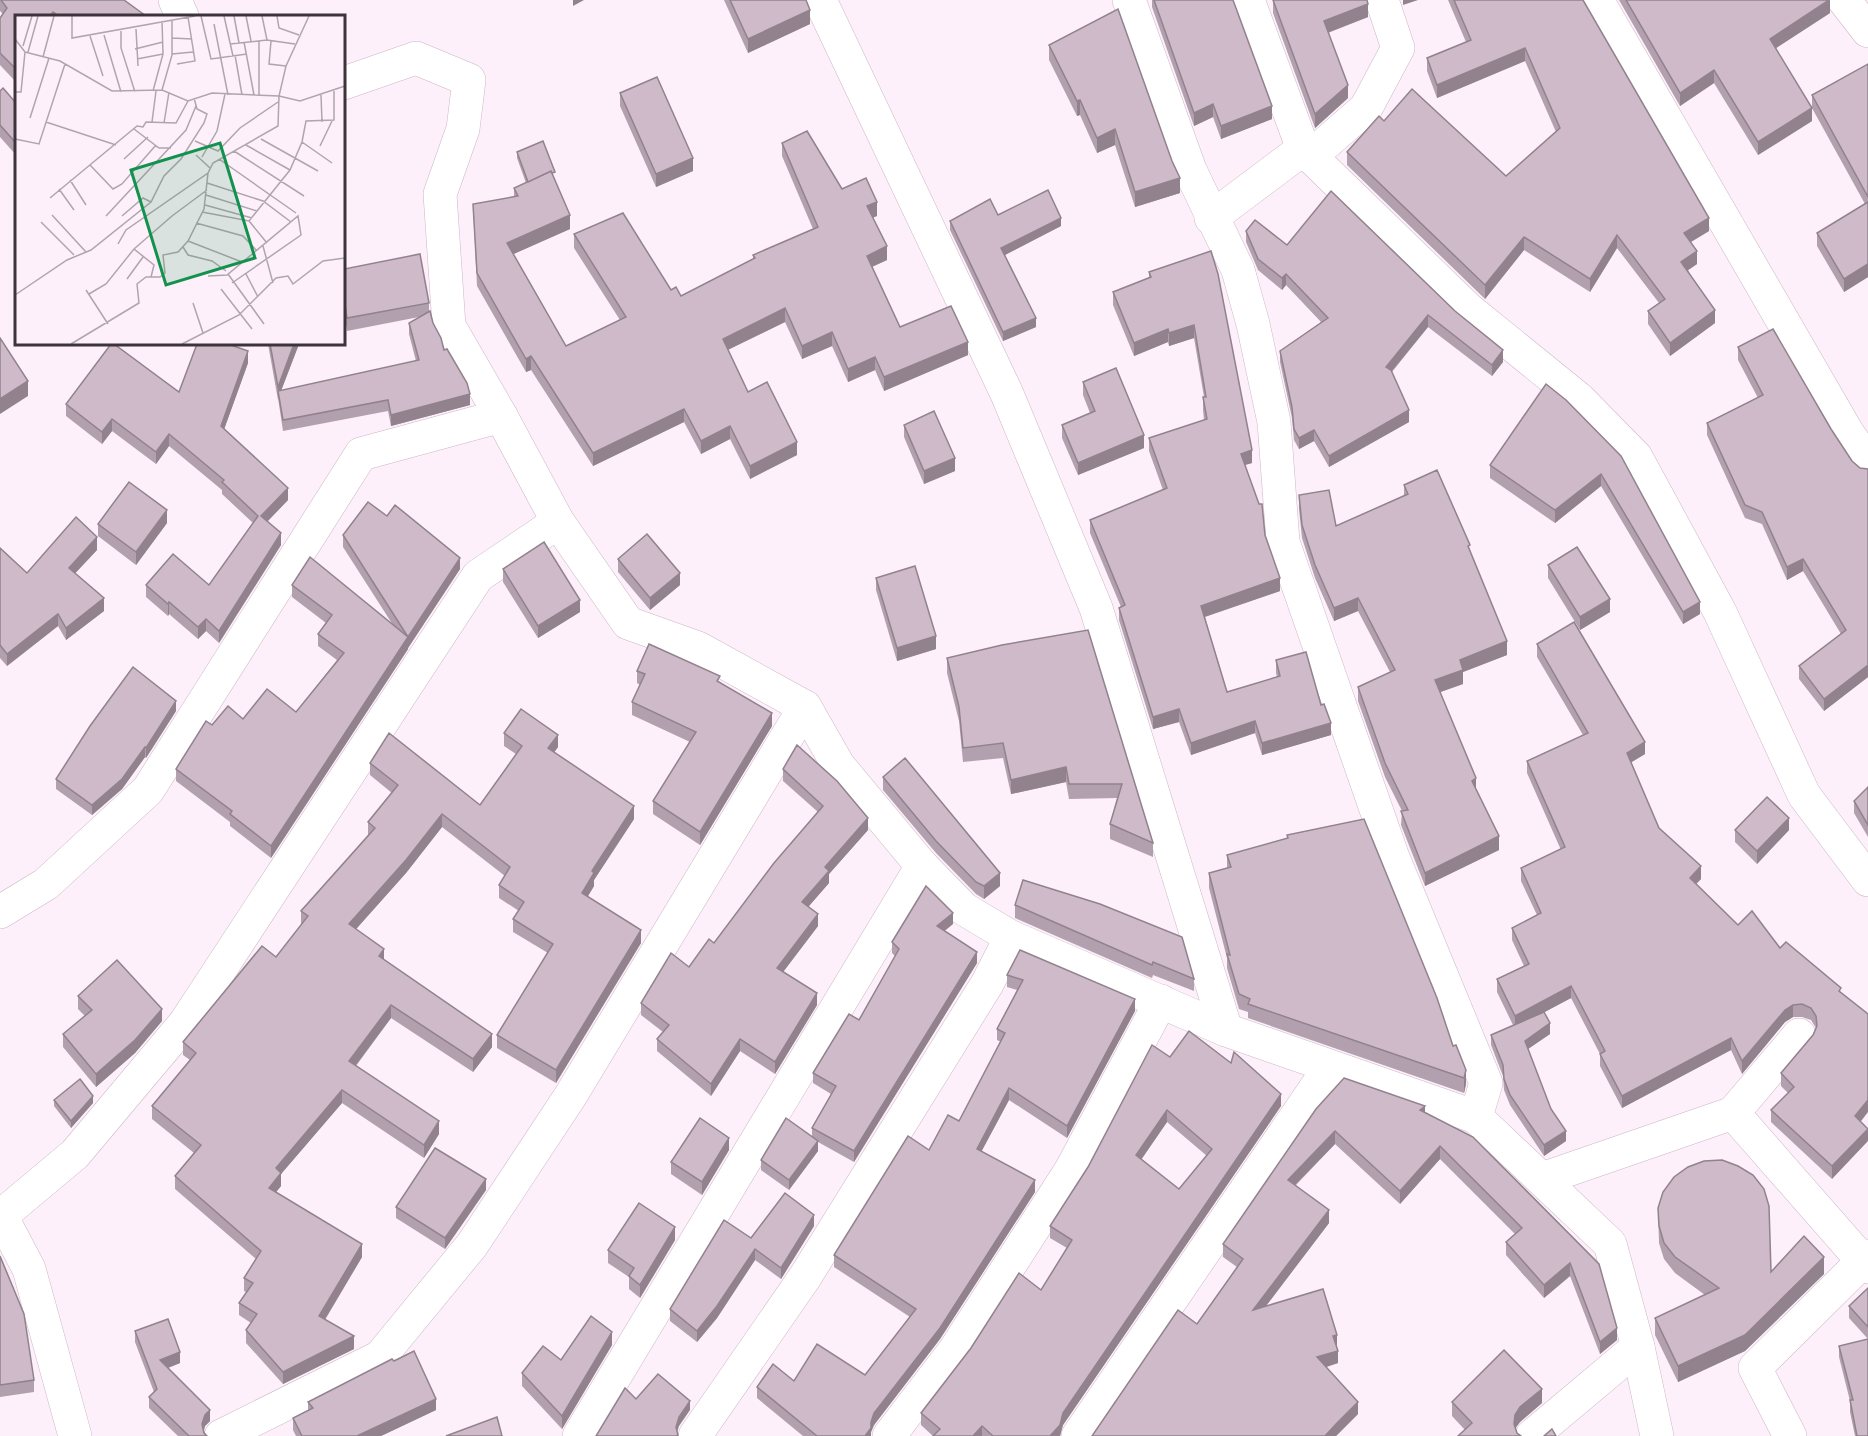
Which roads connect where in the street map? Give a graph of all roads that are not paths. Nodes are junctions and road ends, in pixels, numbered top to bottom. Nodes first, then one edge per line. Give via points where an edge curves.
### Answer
1 (176, 0) edge
2 (820, 0) edge
3 (1129, 0) edge
4 (1248, 0) edge
5 (1382, 0) edge
6 (1597, 0) edge
7 (1844, 0) edge
8 (182, 15) edge
9 (1868, 31) edge
10 (345, 83) edge
11 (1307, 152) junction
12 (1211, 218) junction
13 (501, 416) junction
14 (1868, 463) edge
15 (558, 522) junction
16 (805, 707) junction
17 (922, 866) junction
18 (1868, 880) edge
19 (0, 912) edge
20 (1011, 937) junction
21 (1161, 1001) junction
22 (1226, 1030) junction
23 (1799, 1035) dead end
24 (1330, 1066) junction
25 (1733, 1113) junction
26 (1476, 1117) junction
27 (1542, 1179) junction
28 (1, 1215) edge
29 (1866, 1262) edge
30 (1638, 1347) junction
31 (75, 1436) edge
32 (221, 1436) edge
33 (579, 1436) edge
34 (695, 1436) edge
35 (889, 1436) edge
36 (1078, 1436) edge
37 (1532, 1436) edge
38 (1657, 1436) edge
39 (1790, 1436) edge

1 - 8 street
2 - 22 street via 1007,394 1096,609
3 - 12 street
4 - 11 street
5 - 11 street via 1398,48 1366,108
6 - 14 street
7 - 9 street
10 - 13 street via 416,58 469,80 463,129 440,194 449,326
11 - 12 street
11 - 18 street via 1468,309 1579,399 1636,457 1720,612 1804,795
12 - 26 street via 1238,270 1253,324 1274,422 1283,542 1392,855 1486,1083
13 - 15 street
13 - 19 street via 360,454 148,790 46,884
15 - 16 street via 628,623 698,648
15 - 28 street via 478,576 185,1023 75,1154
16 - 17 street via 837,765
16 - 32 street via 571,1095 472,1245 380,1357
17 - 20 street via 964,909
17 - 33 street
20 - 21 street
20 - 34 street via 987,984 805,1277
21 - 22 street
21 - 35 street via 1071,1170 955,1350
22 - 24 street
23 - 25 street
24 - 26 street
24 - 36 street
25 - 27 street
25 - 29 street
26 - 27 street
27 - 30 street via 1610,1244
28 - 31 street via 29,1269
29 - 39 street via 1755,1368
30 - 37 street
30 - 38 street

